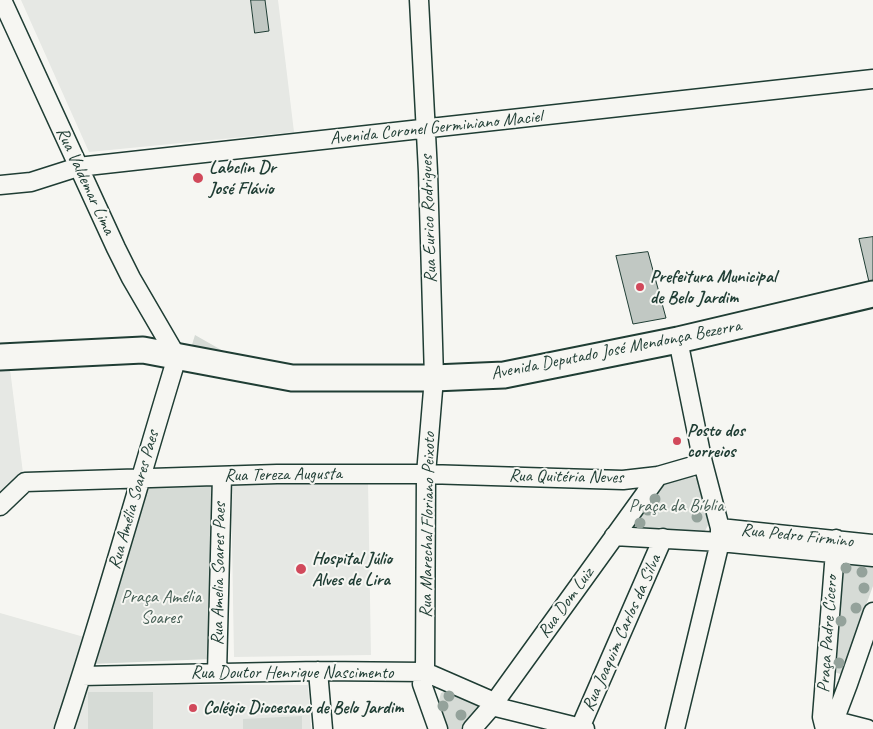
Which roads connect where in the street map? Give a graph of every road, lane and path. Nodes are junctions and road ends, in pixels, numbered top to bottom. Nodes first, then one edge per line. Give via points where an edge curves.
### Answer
1 (2, 0) edge
2 (419, 0) edge
3 (873, 79) edge
4 (426, 130) junction
5 (78, 167) junction
6 (0, 185) edge
7 (873, 294) edge
8 (678, 340) junction
9 (0, 357) edge
10 (177, 357) junction
11 (434, 378) junction
12 (703, 463) junction
13 (426, 474) junction
14 (222, 476) junction
15 (658, 476) junction
16 (140, 477) junction
17 (0, 506) edge
18 (720, 535) junction
19 (614, 536) junction
20 (663, 538) junction
21 (873, 544) edge
22 (835, 546) junction
23 (873, 557) edge
24 (873, 612) edge
25 (318, 671) junction
26 (425, 672) junction
27 (217, 673) junction
28 (82, 676) junction
29 (492, 706) junction
30 (828, 724) edge
31 (582, 728) edge
32 (64, 729) edge
33 (323, 729) edge
34 (438, 729) edge
35 (472, 729) edge
36 (674, 729) edge
37 (867, 729) edge

1 - 5 street, Rua Valdemar Lima
2 - 4 street, Rua Eurico Rodrigues
3 - 4 street, Avenida Coronel Germiniano Maciel
4 - 5 street, Avenida Coronel Germiniano Maciel
4 - 11 street, Rua Eurico Rodrigues
5 - 6 street, Avenida Coronel Germiniano Maciel via 31,182
5 - 10 street, Rua Valdemar Lima via 131,278
7 - 8 street, Avenida Deputado José Mendonça Bezerra
8 - 11 street, Avenida Deputado José Mendonça Bezerra via 504,375
8 - 12 street
9 - 10 street, Avenida Deputado José Mendonça Bezerra via 143,350
10 - 11 street, Avenida Deputado José Mendonça Bezerra via 292,378
10 - 16 street, Rua Amélia Soares Paes
11 - 13 street, Rua Marechal Floriano Peixoto
12 - 15 street, Rua Quitéria Neves
12 - 18 street
13 - 14 street, Rua Tereza Augusta
13 - 15 street, Rua Quitéria Neves via 623,480
13 - 26 street, Rua Marechal Floriano Peixoto
14 - 16 street, Rua Tereza Augusta
14 - 27 street, Rua Amelia Soares Paes
15 - 19 street, Rua Dom Luiz
16 - 17 street, Rua Tereza Augusta via 25,482
16 - 28 street, Rua Amélia Soares Paes
18 - 20 street, Rua Pedro Firmino
18 - 22 street, Rua Pedro Firmino
18 - 36 street
19 - 20 street, Rua Pedro Firmino
19 - 29 street, Rua Dom Luiz
20 - 31 street, Rua Joaquim Carlos da Silva
21 - 22 street, Rua Pedro Firmino
22 - 23 street, Rua Pedro Firmino
22 - 30 street, Praça Padre Cícero
24 - 30 street, Praça Padre Cícero
25 - 26 street, Rua Doutor Henrique Nascimento
25 - 27 street, Rua Doutor Henrique Nascimento
25 - 33 street
26 - 29 street, Rua Doutor Henrique Nascimento via 487,699
26 - 34 street, Rua Marechal Floriano Peixoto via 422,684
27 - 28 street, Rua Doutor Henrique Nascimento
28 - 32 street, Rua Amélia Soares Paes
29 - 31 street
29 - 35 street, Rua Dom Luiz
30 - 37 street

